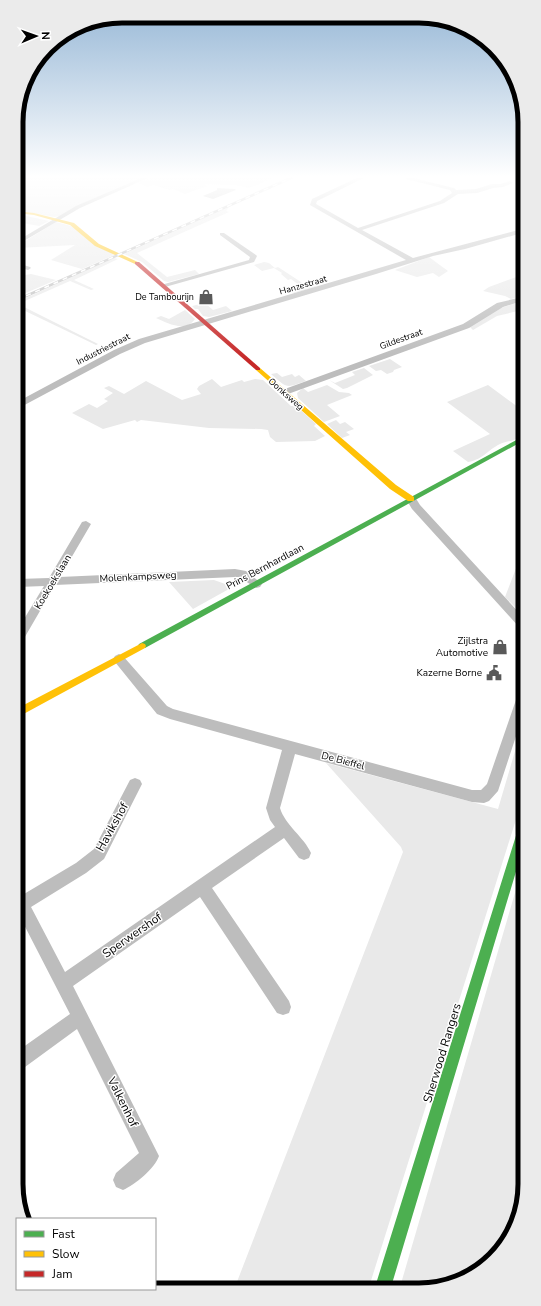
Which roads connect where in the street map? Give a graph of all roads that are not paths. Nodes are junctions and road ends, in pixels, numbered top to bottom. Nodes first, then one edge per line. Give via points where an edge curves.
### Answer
1 (91, 239) edge
2 (229, 239) edge
3 (373, 239) edge
4 (494, 239) edge
5 (412, 260) junction
6 (23, 267) edge
7 (28, 268) dead end
8 (163, 286) junction
9 (518, 300) edge
10 (204, 322) junction
11 (285, 392) junction
12 (23, 403) edge
13 (518, 441) edge
14 (411, 499) junction
15 (86, 524) dead end
16 (53, 581) junction
17 (23, 583) edge
18 (256, 584) junction
19 (518, 619) edge
20 (23, 631) edge
21 (119, 659) junction
22 (23, 710) edge
23 (518, 712) edge
24 (290, 746) junction
25 (135, 784) dead end
26 (285, 829) junction
27 (518, 846) edge
28 (304, 853) dead end
29 (202, 886) junction
30 (23, 900) edge
31 (23, 908) edge
32 (62, 984) junction
33 (283, 1007) dead end
34 (80, 1017) junction
35 (23, 1058) edge
36 (123, 1180) dead end
37 (384, 1283) edge

1 - 8 main road, Oonksweg via 102,248 134,261
2 - 8 street via 254,256 252,261
3 - 5 street
4 - 5 street, Hanzestraat
5 - 10 street, Hanzestraat
6 - 7 street
8 - 10 main road, Oonksweg
9 - 11 street, Gildestraat via 500,305 466,326
10 - 11 main road, Oonksweg
10 - 12 street, Industriestraat via 142,341 117,352
11 - 14 main road, Oonksweg via 393,487
13 - 14 main road, Prins Bernhardlaan
14 - 18 main road, Prins Bernhardlaan
14 - 19 street
15 - 16 street, Koekoekslaan
16 - 17 street, Molenkampsweg
16 - 18 street, Molenkampsweg via 235,573 242,574
16 - 20 street, Koekoekslaan
18 - 21 main road, Prins Bernhardlaan
21 - 22 main road, Prins Bernhardlaan
21 - 24 street, De Bieffel via 162,710
23 - 24 street, De Bieffel via 493,787 484,796 472,796
24 - 26 street via 273,808 275,816
25 - 30 street, Havikshof via 98,854 81,868
26 - 28 street
26 - 29 street, Sperwershof
27 - 37 main road, Sherwood Rangers
29 - 32 street, Sperwershof
29 - 33 street
31 - 32 street, Valkenhof
32 - 34 street, Valkenhof
34 - 35 street
34 - 36 street, Valkenhof via 150,1156

